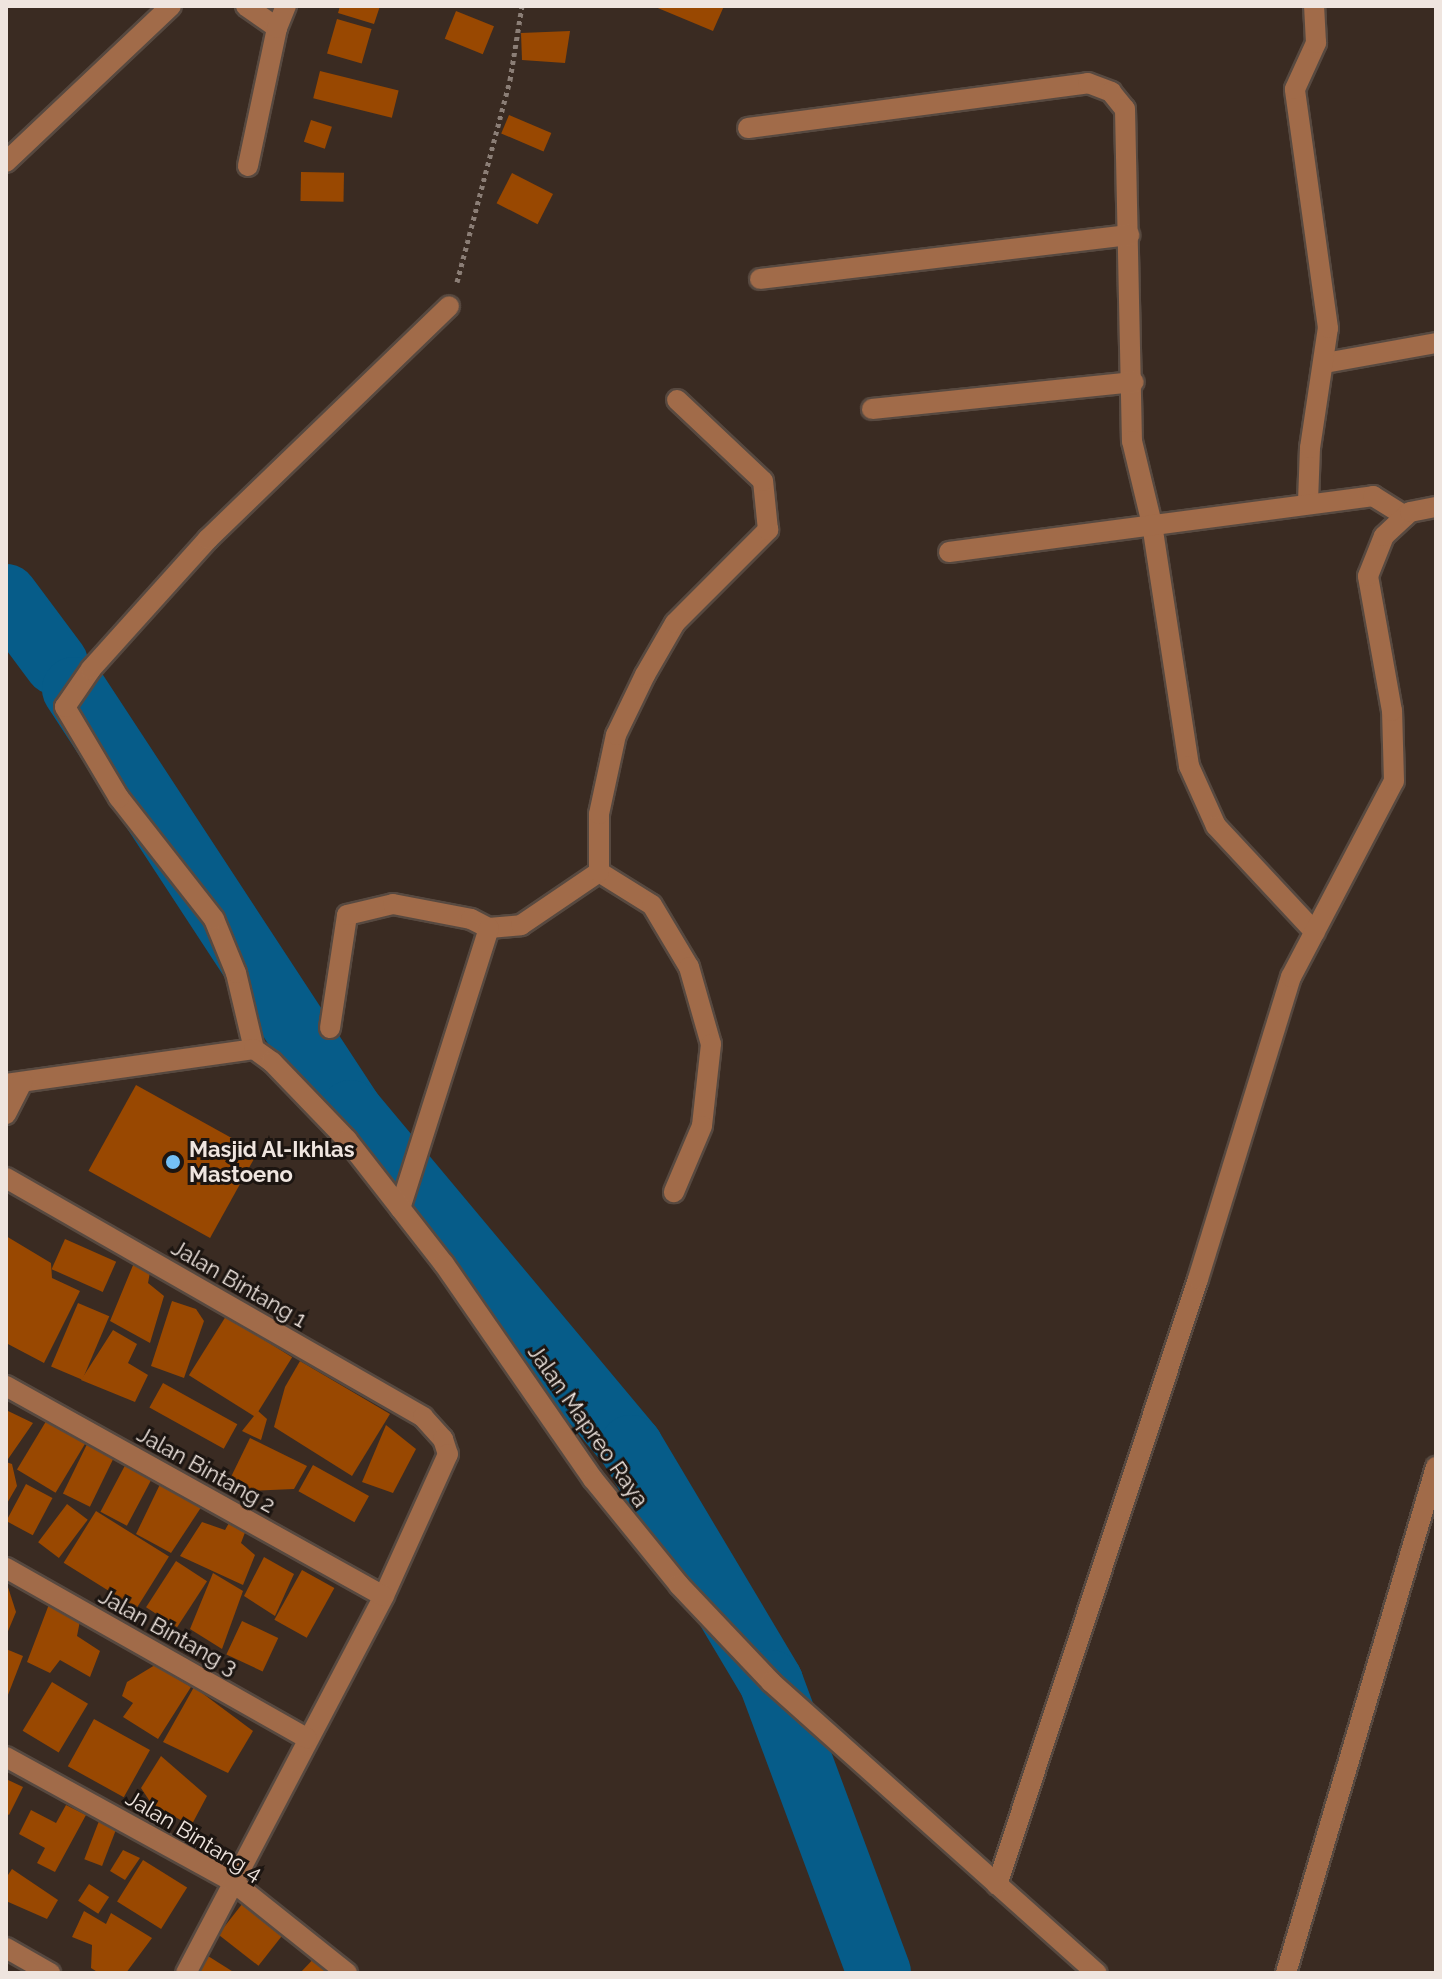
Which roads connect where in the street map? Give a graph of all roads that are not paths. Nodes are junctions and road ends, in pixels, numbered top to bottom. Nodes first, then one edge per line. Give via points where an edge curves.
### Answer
1 (171, 6) edge
2 (246, 6) edge
3 (286, 6) edge
4 (1314, 6) edge
5 (277, 28) junction
6 (748, 128) dead end
7 (6, 162) edge
8 (248, 166) dead end
9 (1129, 235) junction
10 (760, 279) dead end
11 (449, 306) road end
12 (1436, 343) edge
13 (1325, 363) junction
14 (1134, 382) junction
15 (677, 400) dead end
16 (872, 409) dead end
17 (1308, 502) junction
18 (1436, 507) edge
19 (1405, 516) junction
20 (1152, 524) junction
21 (949, 552) dead end
22 (599, 872) junction
23 (489, 928) junction
24 (1315, 932) junction
25 (330, 1028) dead end
26 (254, 1049) junction
27 (14, 1083) edge
28 (6, 1114) edge
29 (6, 1178) edge
30 (674, 1192) dead end
31 (400, 1208) junction
32 (6, 1386) edge
33 (1436, 1467) edge
34 (6, 1568) edge
35 (384, 1596) junction
36 (307, 1738) junction
37 (6, 1757) edge
38 (233, 1882) junction
39 (997, 1885) junction
40 (6, 1948) edge
41 (50, 1973) edge
42 (186, 1973) edge
43 (347, 1973) edge
44 (1097, 1973) edge
45 (1286, 1973) edge

1 - 7 street
2 - 5 street
3 - 5 street
4 - 13 street via 1316,43 1295,89 1328,328
5 - 8 street
6 - 9 street via 1088,83 1111,92 1125,109
9 - 10 street
9 - 14 street
11 - 26 street via 208,539 91,669 65,707 119,798 214,919 236,973
12 - 13 street
13 - 17 street via 1310,448
14 - 16 street
14 - 20 street via 1132,441
15 - 22 street via 763,481 768,530 675,623 645,675 616,735 599,814
17 - 19 street via 1373,496
17 - 20 street
18 - 19 street
19 - 24 street via 1384,536 1368,576 1392,711 1394,781
20 - 21 street
20 - 24 street via 1189,766 1216,826
22 - 23 street via 521,925
22 - 30 street via 652,905 689,967 711,1044 702,1126
23 - 25 street via 471,919 393,904 347,915
23 - 31 street
24 - 39 street via 1291,977 1193,1294
26 - 27 street
26 - 31 street, Jalan Mapreo Raya via 297,1085
27 - 28 street
29 - 35 street, Jalan Bintang 1 via 423,1417 443,1439 448,1454 443,1470
31 - 39 street, Jalan Mapreo Raya via 593,1479 679,1585 771,1682
32 - 35 street, Jalan Bintang 2
33 - 45 street
34 - 36 street, Jalan Bintang 3
35 - 36 street
36 - 38 street
37 - 38 street, Jalan Bintang 4
38 - 42 street
38 - 43 street, Jalan Bintang 4
39 - 44 street, Jalan Mapreo Raya
40 - 41 street

